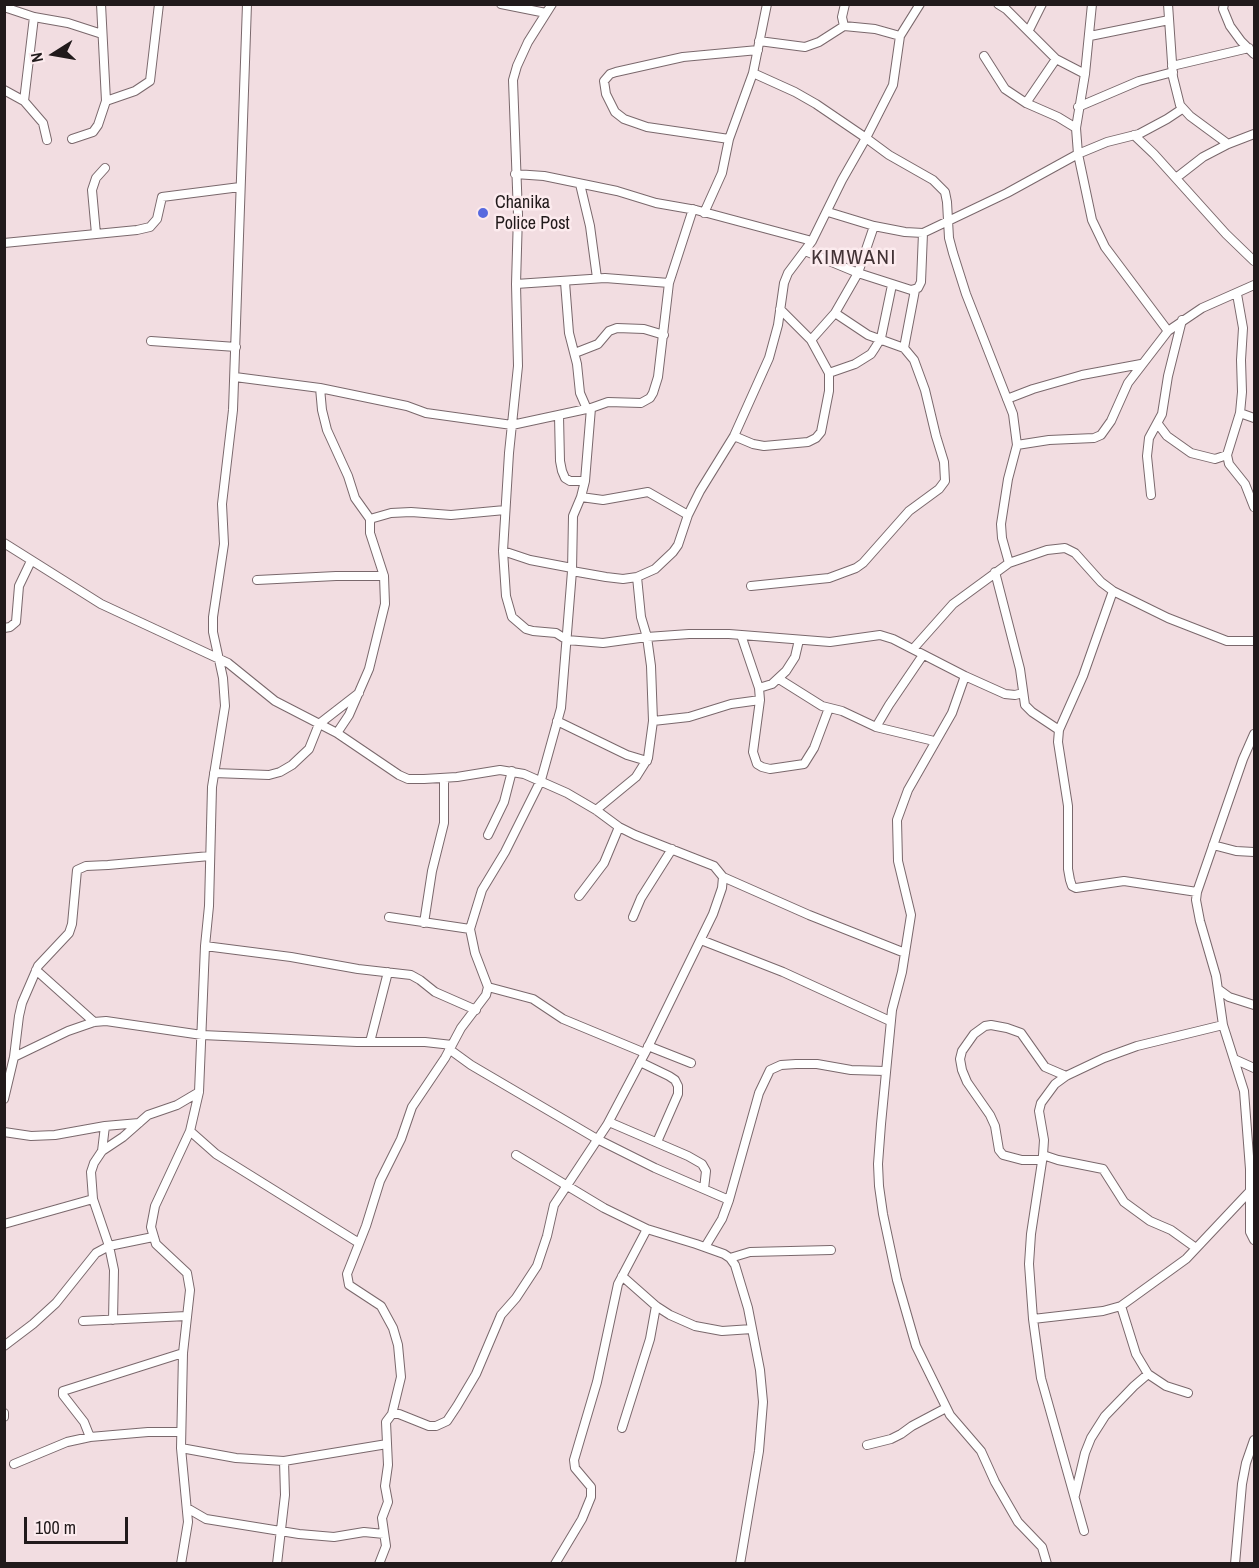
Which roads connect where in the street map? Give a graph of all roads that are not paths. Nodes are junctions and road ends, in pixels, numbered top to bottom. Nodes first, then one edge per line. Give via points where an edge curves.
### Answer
1 (101, 4) edge
2 (159, 4) edge
3 (247, 4) edge
4 (501, 4) edge
5 (552, 4) edge
6 (767, 4) edge
7 (845, 4) edge
8 (920, 4) edge
9 (998, 4) edge
10 (1042, 4) edge
11 (1092, 4) edge
12 (1168, 4) edge
13 (1224, 4) edge
14 (4, 7) edge
15 (546, 13) junction
16 (34, 17) junction
17 (1169, 20) junction
18 (844, 26) junction
19 (1029, 30) junction
20 (102, 34) junction
21 (900, 36) junction
22 (1090, 36) junction
23 (759, 41) junction
24 (758, 50) junction
25 (1252, 50) edge
26 (984, 56) dead end
27 (1056, 59) junction
28 (1173, 69) junction
29 (753, 73) junction
30 (1085, 74) junction
31 (4, 90) edge
32 (24, 101) junction
33 (106, 101) junction
34 (1026, 103) junction
35 (1078, 107) junction
36 (1182, 109) junction
37 (1076, 128) junction
38 (1254, 134) edge
39 (1134, 135) junction
40 (866, 138) junction
41 (72, 139) dead end
42 (729, 139) junction
43 (46, 140) dead end
44 (1228, 144) junction
45 (1078, 154) junction
46 (105, 168) dead end
47 (515, 174) junction
48 (1176, 178) junction
49 (580, 184) junction
50 (240, 187) junction
51 (693, 209) junction
52 (828, 212) junction
53 (704, 213) junction
54 (948, 221) junction
55 (874, 226) junction
56 (923, 233) junction
57 (96, 234) junction
58 (812, 242) junction
59 (4, 243) edge
60 (805, 251) junction
61 (1254, 261) edge
62 (858, 273) junction
63 (597, 278) junction
64 (565, 282) junction
65 (669, 283) junction
66 (516, 284) junction
67 (892, 285) junction
68 (1254, 285) edge
69 (915, 290) junction
70 (1237, 294) junction
71 (780, 309) junction
72 (835, 313) junction
73 (1182, 320) junction
74 (1168, 331) junction
75 (664, 335) junction
76 (881, 338) junction
77 (810, 340) junction
78 (151, 341) dead end
79 (236, 347) junction
80 (904, 348) junction
81 (575, 353) junction
82 (1141, 364) junction
83 (829, 373) junction
84 (234, 377) junction
85 (320, 388) junction
86 (1006, 399) junction
87 (589, 409) junction
88 (1240, 413) junction
89 (559, 416) junction
90 (1254, 418) edge
91 (1158, 424) junction
92 (512, 425) junction
93 (734, 436) junction
94 (1017, 445) junction
95 (1227, 455) junction
96 (585, 481) junction
97 (1151, 495) dead end
98 (581, 497) junction
99 (1254, 507) edge
100 (506, 510) junction
101 (688, 515) junction
102 (370, 519) junction
103 (4, 543) edge
104 (503, 551) junction
105 (31, 561) junction
106 (1009, 563) junction
107 (572, 569) junction
108 (995, 572) junction
109 (384, 576) junction
110 (637, 577) junction
111 (257, 580) dead end
112 (751, 586) dead end
113 (1113, 591) junction
114 (4, 628) edge
115 (741, 635) junction
116 (647, 637) junction
117 (567, 640) junction
118 (799, 640) junction
119 (1254, 641) edge
120 (913, 649) junction
121 (923, 655) junction
122 (217, 656) junction
123 (964, 676) junction
124 (779, 679) junction
125 (759, 688) junction
126 (359, 693) junction
127 (1023, 693) junction
128 (760, 700) junction
129 (829, 708) junction
130 (558, 721) junction
131 (653, 721) junction
132 (319, 724) junction
133 (876, 727) junction
134 (1059, 730) junction
135 (337, 734) junction
136 (1254, 734) edge
137 (934, 741) junction
138 (647, 761) junction
139 (512, 771) junction
140 (214, 773) junction
141 (444, 778) junction
142 (541, 780) junction
143 (596, 810) junction
144 (619, 827) junction
145 (488, 835) dead end
146 (1213, 845) junction
147 (672, 849) junction
148 (1254, 852) edge
149 (210, 856) junction
150 (723, 877) junction
151 (1197, 892) junction
152 (579, 896) dead end
153 (389, 917) dead end
154 (633, 917) dead end
155 (424, 923) junction
156 (470, 929) junction
157 (701, 939) junction
158 (204, 946) junction
159 (905, 952) junction
160 (36, 970) junction
161 (388, 972) junction
162 (488, 987) junction
163 (1218, 989) junction
164 (1254, 1005) edge
165 (476, 1010) junction
166 (890, 1021) junction
167 (94, 1022) junction
168 (1223, 1025) junction
169 (201, 1035) junction
170 (370, 1042) junction
171 (451, 1047) junction
172 (647, 1049) junction
173 (14, 1057) junction
174 (1234, 1059) junction
175 (640, 1062) junction
176 (691, 1063) dead end
177 (1254, 1068) edge
178 (885, 1071) junction
179 (1066, 1076) junction
180 (199, 1092) junction
181 (4, 1099) edge
182 (1250, 1111) edge
183 (609, 1122) junction
184 (139, 1123) junction
185 (105, 1126) junction
186 (190, 1131) junction
187 (4, 1132) edge
188 (597, 1139) junction
189 (657, 1142) junction
190 (102, 1151) junction
191 (516, 1155) dead end
192 (1042, 1157) junction
193 (1252, 1169) edge
194 (566, 1184) junction
195 (704, 1189) junction
196 (1251, 1190) junction
197 (93, 1199) junction
198 (729, 1200) junction
199 (4, 1224) edge
200 (647, 1229) junction
201 (153, 1237) junction
202 (1254, 1240) edge
203 (359, 1243) junction
204 (109, 1246) junction
205 (705, 1247) junction
206 (1196, 1248) junction
207 (831, 1250) dead end
208 (730, 1258) junction
209 (622, 1276) junction
210 (656, 1306) junction
211 (1121, 1306) junction
212 (187, 1316) junction
213 (1033, 1319) junction
214 (113, 1320) junction
215 (83, 1321) dead end
216 (752, 1329) junction
217 (4, 1346) edge
218 (183, 1353) junction
219 (1148, 1374) junction
220 (1188, 1393) dead end
221 (946, 1408) junction
222 (392, 1414) junction
223 (622, 1428) dead end
224 (181, 1432) junction
225 (90, 1437) junction
226 (1254, 1440) edge
227 (387, 1444) junction
228 (867, 1445) dead end
229 (181, 1448) junction
230 (284, 1461) junction
231 (14, 1464) dead end
232 (1074, 1497) junction
233 (187, 1508) junction
234 (281, 1530) junction
235 (1084, 1531) dead end
236 (384, 1534) junction
237 (181, 1563) edge
238 (277, 1563) edge
239 (379, 1563) edge
240 (555, 1563) edge
241 (740, 1563) edge
242 (1047, 1563) edge
243 (1235, 1563) edge

1 - 20 street
2 - 33 street via 150,81
3 - 50 street
4 - 15 street
5 - 15 street
6 - 23 street
7 - 18 street
8 - 21 street
9 - 19 street
10 - 19 street
11 - 22 street
12 - 17 street
13 - 25 street via 1230,26
14 - 16 street
15 - 47 street via 524,50 513,80
16 - 20 street
16 - 32 street
17 - 22 street
17 - 28 street
18 - 21 street
18 - 23 street via 805,47
19 - 27 street
20 - 33 street
21 - 40 street via 893,85
22 - 30 street
23 - 24 street
24 - 29 street
24 - 42 street via 683,57 616,72 604,81 615,112 624,119 647,127
25 - 28 street
26 - 34 street via 1005,89
27 - 30 street
27 - 34 street
28 - 35 street
28 - 36 street
29 - 40 street via 795,92
29 - 42 street
30 - 35 street
31 - 32 street
32 - 43 street via 43,123
33 - 41 street via 93,132
34 - 37 street
35 - 37 street
36 - 39 street
36 - 44 street
37 - 45 street
38 - 44 street
39 - 45 street
39 - 48 street
40 - 52 street
40 - 54 street via 933,180 945,192
42 - 53 street via 722,173
44 - 48 street
45 - 54 street via 1007,194
45 - 74 street via 1098,235
46 - 57 street via 92,190
47 - 49 street
47 - 66 street
48 - 61 street
49 - 51 street
49 - 63 street
50 - 57 street via 162,197 157,219 150,227
50 - 79 street
51 - 53 street
51 - 65 street
52 - 55 street
52 - 58 street
53 - 58 street
54 - 56 street
54 - 86 street via 949,238 966,294
55 - 56 street
55 - 62 street
56 - 69 street via 921,282
57 - 59 street
58 - 60 street
60 - 62 street
60 - 71 street via 788,273
62 - 67 street
62 - 72 street
63 - 64 street
63 - 65 street
64 - 66 street
64 - 81 street via 569,333
65 - 75 street
66 - 92 street via 518,366
67 - 69 street
67 - 76 street
68 - 70 street
69 - 80 street
70 - 73 street
70 - 88 street via 1243,328
71 - 77 street
71 - 93 street via 769,358
72 - 76 street via 868,335
72 - 77 street
73 - 74 street
73 - 91 street
74 - 82 street
75 - 81 street via 617,328 598,344
75 - 87 street via 658,377 650,398 641,404 608,402
76 - 80 street
76 - 83 street via 866,358
77 - 83 street
78 - 79 street
79 - 84 street
80 - 112 street via 920,373 944,462 945,481 909,511 856,568 829,578
81 - 87 street via 580,393
82 - 86 street via 1082,375
82 - 94 street via 1101,435
83 - 93 street via 823,425 816,438 798,444 764,446
84 - 85 street
84 - 122 street via 222,504 224,544 213,617
85 - 92 street via 426,413
85 - 102 street via 327,430 355,498
86 - 94 street via 1013,414
87 - 89 street
87 - 96 street
88 - 90 street
88 - 95 street
89 - 92 street
89 - 96 street via 562,471 570,481
91 - 95 street via 1167,436 1191,453 1215,459
91 - 97 street via 1148,448
92 - 100 street
93 - 101 street
94 - 106 street via 1002,510 1002,538
95 - 99 street
96 - 98 street
98 - 101 street via 615,499 648,492
98 - 107 street via 573,513
100 - 102 street via 451,515 391,513
100 - 104 street
101 - 110 street via 673,552 655,569
102 - 109 street via 370,533
103 - 105 street
104 - 107 street
104 - 117 street via 506,596 512,617 526,629 556,633
105 - 114 street via 19,586 16,622
105 - 122 street via 101,604
106 - 108 street
106 - 113 street via 1065,548
107 - 110 street via 606,577
107 - 117 street
108 - 120 street via 944,612
108 - 127 street
109 - 111 street
109 - 126 street via 385,604 379,633
110 - 116 street
113 - 119 street via 1227,641
113 - 134 street
115 - 116 street
115 - 118 street
115 - 125 street
116 - 117 street via 603,643
116 - 131 street
117 - 130 street
118 - 120 street via 830,642 880,635
118 - 124 street via 791,665
120 - 121 street
121 - 123 street
121 - 133 street
122 - 132 street via 275,701
122 - 140 street via 225,706
123 - 127 street via 1011,695
123 - 137 street via 952,713
124 - 125 street
124 - 129 street
125 - 128 street
126 - 132 street
126 - 135 street
127 - 134 street via 1025,705
128 - 129 street via 753,752 757,764 770,769 804,764
128 - 131 street via 689,717
129 - 133 street
130 - 138 street
130 - 142 street
131 - 138 street
132 - 135 street
132 - 140 street via 309,749 280,772 269,776
133 - 137 street
134 - 151 street via 1072,886 1124,881
135 - 141 street via 408,779
136 - 146 street
137 - 159 street via 897,820 898,861 911,915
138 - 143 street via 636,777
139 - 141 street
139 - 142 street
139 - 145 street via 504,802
140 - 149 street
141 - 155 street via 444,823
142 - 143 street
142 - 156 street via 482,890
143 - 144 street
144 - 147 street
144 - 152 street via 604,863
146 - 148 street
146 - 151 street
147 - 150 street via 714,866
147 - 154 street
149 - 158 street
149 - 160 street via 80,867 75,875 69,933
150 - 157 street
150 - 159 street
151 - 163 street via 1198,915
153 - 155 street
155 - 156 street
156 - 162 street
157 - 166 street
157 - 172 street
158 - 161 street
158 - 169 street
159 - 166 street
160 - 167 street
160 - 173 street via 19,1016
161 - 165 street via 411,975 435,992
161 - 170 street
162 - 165 street
162 - 172 street via 533,999 563,1019
163 - 164 street
163 - 168 street
165 - 171 street
166 - 178 street
167 - 169 street via 120,1022
167 - 173 street
168 - 174 street
168 - 179 street via 1120,1051
169 - 170 street
169 - 180 street
170 - 171 street via 425,1042
171 - 188 street via 471,1065
171 - 203 street via 412,1107
172 - 175 street
172 - 176 street
173 - 181 street
174 - 177 street
174 - 182 street
175 - 183 street
175 - 189 street via 669,1076 678,1086
178 - 198 street via 807,1064 781,1065 770,1070 759,1093
178 - 221 street via 878,1164 882,1214 903,1307 916,1346
179 - 192 street via 1041,1103
179 - 192 street via 1045,1067 1021,1033 1007,1028 985,1026 962,1051 962,1070 990,1114 999,1150 1022,1160
180 - 184 street via 177,1105 148,1114
180 - 186 street
182 - 193 street
183 - 188 street
183 - 189 street
184 - 185 street
184 - 190 street
185 - 187 street via 55,1136
185 - 190 street
186 - 201 street via 155,1206
186 - 203 street via 216,1154
188 - 194 street
188 - 195 street
189 - 195 street via 702,1164 706,1172
190 - 197 street via 91,1172
191 - 194 street
192 - 206 street via 1103,1169 1124,1202
192 - 213 street via 1029,1264
193 - 196 street
194 - 200 street
194 - 222 street via 554,1205 537,1266 501,1315 476,1374 447,1421 429,1426
195 - 198 street
196 - 202 street via 1250,1232
196 - 206 street
197 - 199 street
197 - 204 street
198 - 205 street
200 - 205 street
200 - 209 street
201 - 204 street
201 - 212 street via 162,1251 187,1273
203 - 222 street via 347,1278 349,1285 381,1306 398,1345 401,1377
204 - 214 street via 114,1270
204 - 217 street via 87,1261 47,1313
205 - 208 street
206 - 211 street
207 - 208 street via 750,1252
208 - 216 street via 740,1276
209 - 210 street
209 - 240 street via 574,1460 575,1468 591,1487 591,1497
210 - 216 street via 709,1330
210 - 223 street
211 - 213 street
211 - 219 street via 1136,1354
212 - 214 street
212 - 218 street
213 - 232 street via 1041,1378
214 - 215 street
216 - 241 street via 760,1370 762,1428
218 - 224 street
218 - 225 street via 63,1390
219 - 220 street via 1166,1386
219 - 232 street via 1105,1416 1091,1438
221 - 228 street via 891,1439
221 - 242 street via 981,1450 1010,1509 1042,1547
222 - 227 street via 386,1422
224 - 225 street
224 - 229 street
225 - 231 street
226 - 243 street via 1242,1484
227 - 230 street
227 - 236 street
229 - 230 street via 236,1458
229 - 233 street
230 - 234 street
232 - 235 street
233 - 234 street via 206,1520
233 - 237 street
234 - 236 street via 323,1536
234 - 238 street
236 - 239 street via 386,1546

